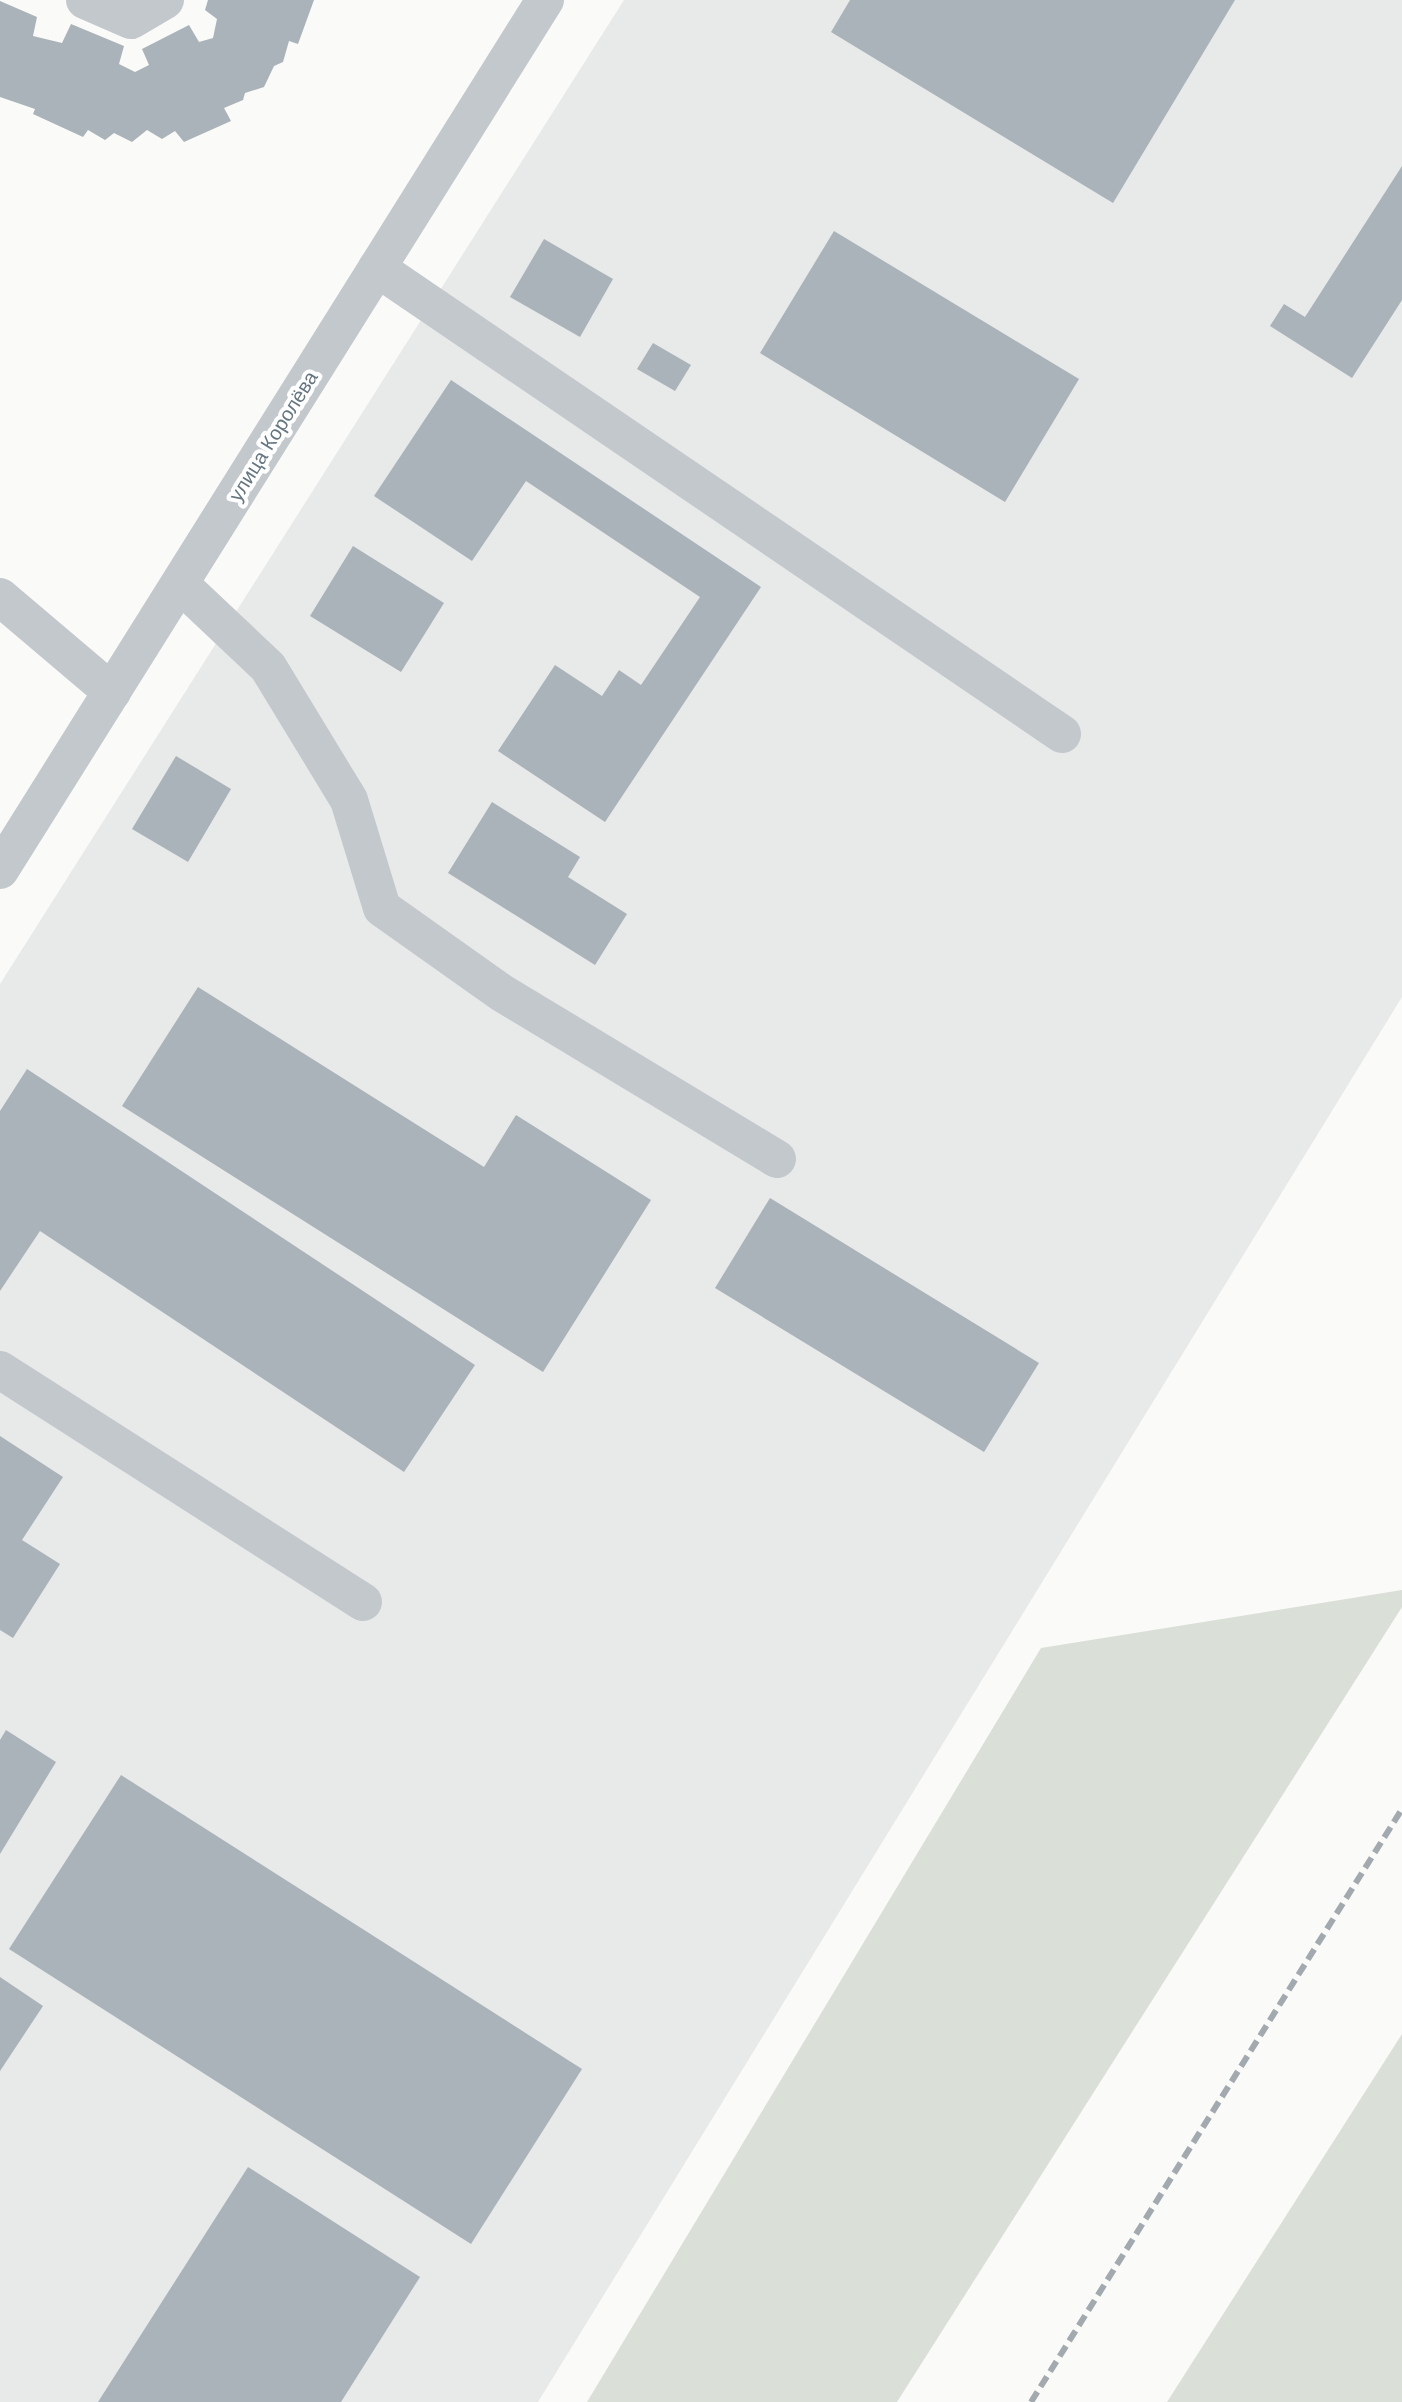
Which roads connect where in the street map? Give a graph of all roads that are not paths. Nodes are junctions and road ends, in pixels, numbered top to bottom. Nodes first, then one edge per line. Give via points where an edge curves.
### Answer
1 (85, 0) edge
2 (165, 0) edge
3 (545, 0) edge
4 (377, 268) junction
5 (180, 584) junction
6 (0, 597) edge
7 (112, 692) junction
8 (1062, 734) dead end
9 (0, 870) edge
10 (777, 1159) dead end
11 (0, 1370) edge
12 (363, 1602) dead end

1 - 2 street via 131,20
3 - 4 street, улица Королёва
4 - 5 street, улица Королёва
4 - 8 street
5 - 7 street, улица Королёва
5 - 10 street via 268,667 349,800 382,908 502,993
6 - 7 street
7 - 9 street, улица Королёва
11 - 12 street

